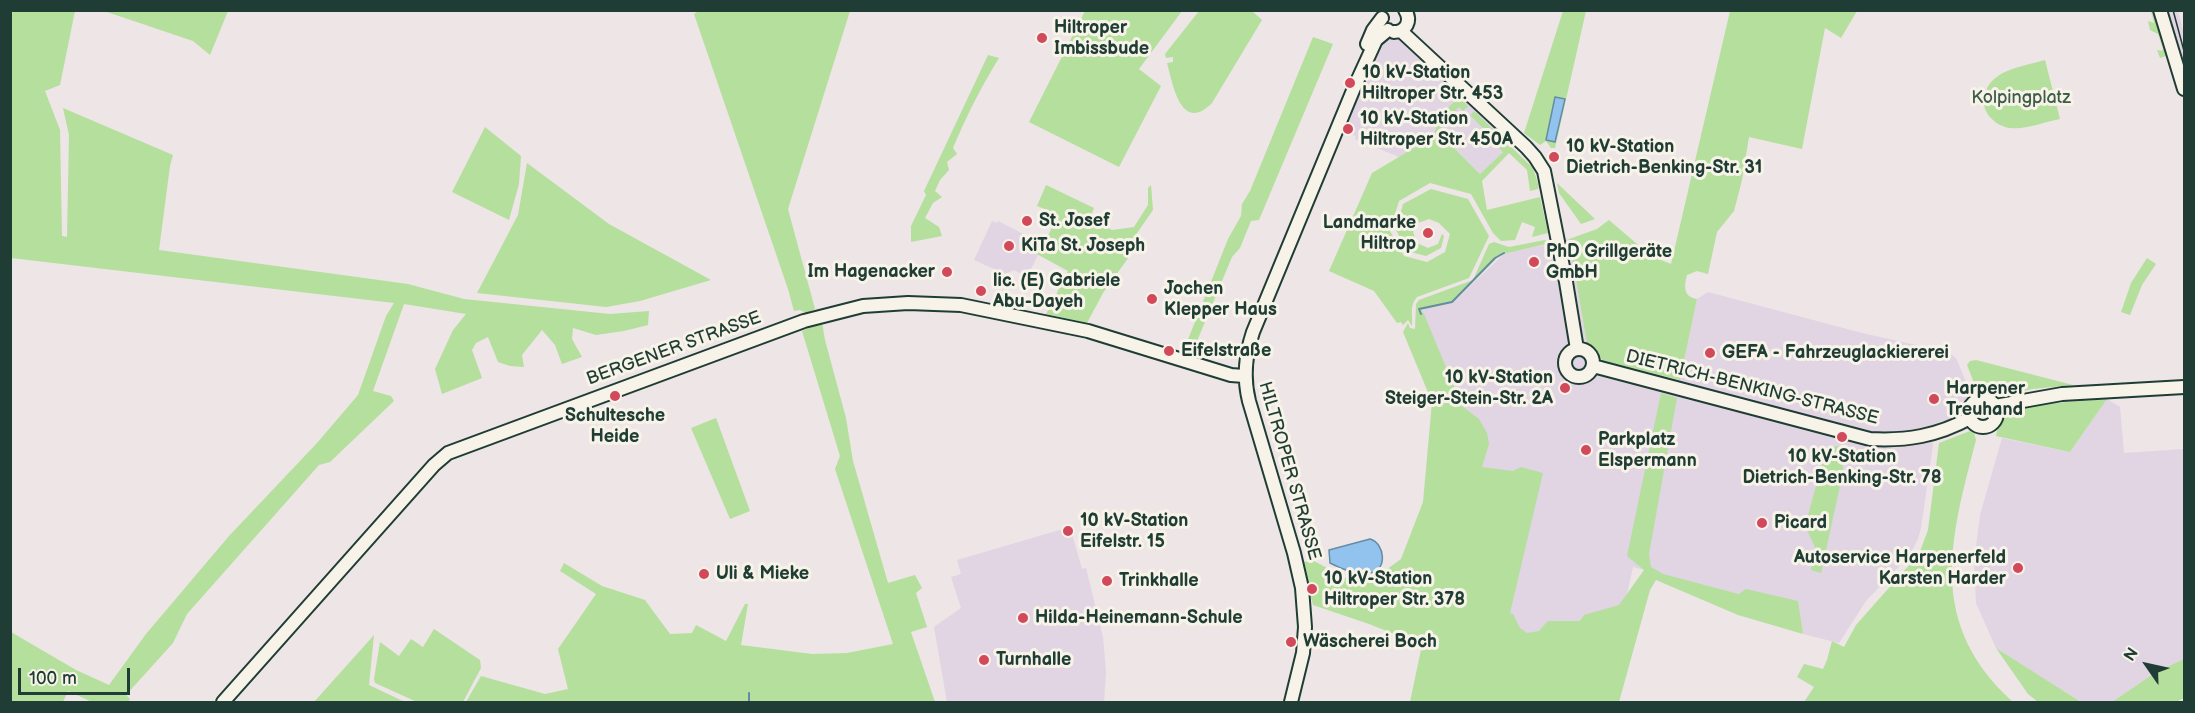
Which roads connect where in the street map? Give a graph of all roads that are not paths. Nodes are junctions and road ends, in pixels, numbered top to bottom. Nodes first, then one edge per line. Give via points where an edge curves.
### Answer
1 (2160, 10) edge
2 (1385, 19) edge
3 (1405, 21) edge
4 (2184, 89) edge
5 (1577, 349) junction
6 (1593, 366) junction
7 (1245, 376) junction
8 (2184, 387) edge
9 (1995, 406) junction
10 (1970, 418) junction
11 (223, 702) edge
12 (1291, 702) edge

1 - 4 street
2 - 3 street via 1392,32
2 - 7 street, HILTROPER STRASSE via 1370,36 1354,88 1253,332
3 - 5 street via 1438,65 1526,147 1544,171
5 - 6 street via 1588,351
5 - 6 street via 1566,358 1569,373 1582,377
6 - 10 street, DIETRICH-BENKING-STRASSE via 1870,439 1929,436
7 - 11 street, BERGENER STRASSE via 1088,331 961,305 863,306 804,321 448,453
7 - 12 street, HILTROPER STRASSE via 1302,588 1303,653
8 - 9 street, DIETRICH-BENKING-STRASSE via 2062,394
9 - 10 street, DIETRICH-BENKING-STRASSE via 1987,400 1977,400 1970,407
9 - 10 street via 1996,417 1989,426 1979,426

